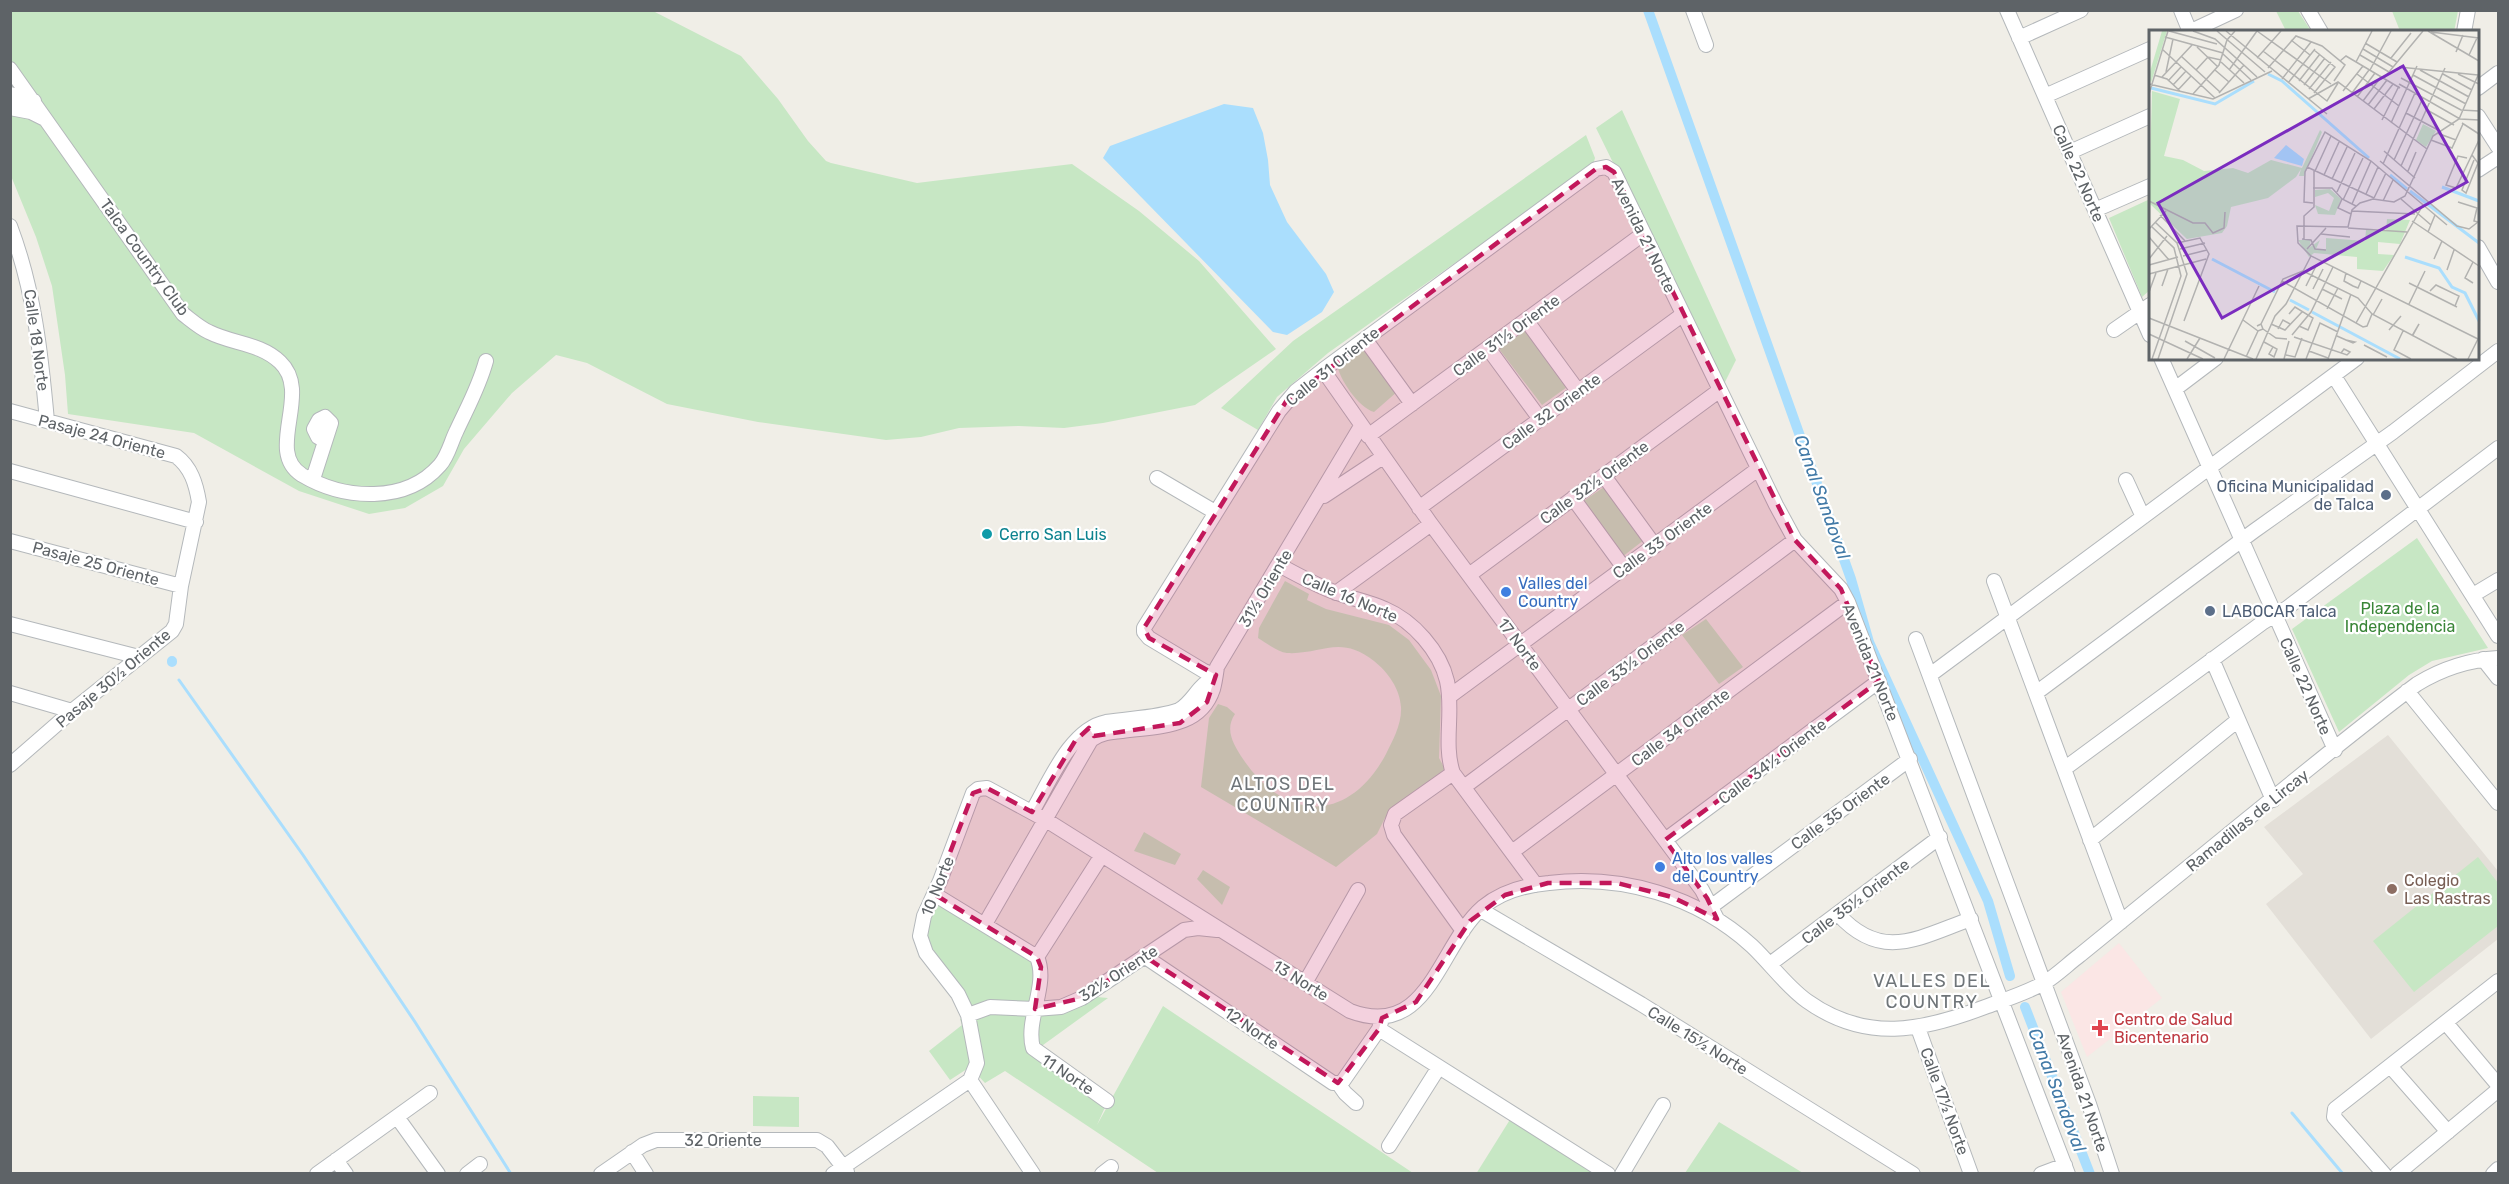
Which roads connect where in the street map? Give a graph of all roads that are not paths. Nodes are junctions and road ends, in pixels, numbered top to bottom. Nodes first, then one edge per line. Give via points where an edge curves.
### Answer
1 (1693, 10) edge
2 (2007, 10) edge
3 (2081, 10) edge
4 (2181, 10) edge
5 (2236, 10) edge
6 (2308, 10) edge
7 (2468, 10) edge
8 (2190, 30) edge
9 (2192, 30) edge
10 (2320, 30) edge
11 (2464, 30) edge
12 (2019, 38) junction
13 (1706, 45) dead end
14 (2149, 50) edge
15 (10, 69) edge
16 (2499, 73) edge
17 (2479, 87) edge
18 (10, 94) edge
19 (2045, 96) junction
20 (33, 101) junction
21 (10, 108) edge
22 (2149, 117) edge
23 (2479, 117) edge
24 (47, 120) junction
25 (2499, 147) edge
26 (2070, 152) junction
27 (2499, 157) edge
28 (1596, 169) joint
29 (2479, 169) edge
30 (2149, 187) edge
31 (2095, 210) junction
32 (10, 226) edge
33 (1643, 234) junction
34 (2482, 266) edge
35 (2499, 282) edge
36 (2146, 309) edge
37 (1682, 315) junction
38 (1526, 320) junction
39 (2149, 324) edge
40 (2114, 330) dead end
41 (1365, 339) junction
42 (1488, 348) junction
43 (2499, 351) edge
44 (2162, 360) edge
45 (2213, 360) edge
46 (2354, 360) edge
47 (486, 361) dead end
48 (1323, 370) junction
49 (2334, 376) junction
50 (2175, 389) junction
51 (1720, 390) junction
52 (1578, 391) junction
53 (1412, 404) junction
54 (10, 411) edge
55 (1540, 419) junction
56 (47, 421) junction
57 (1365, 431) junction
58 (325, 441) dead end
59 (2377, 442) junction
60 (2499, 448) edge
61 (1383, 457) junction
62 (189, 468) joint
63 (2210, 468) junction
64 (1758, 470) junction
65 (10, 471) edge
66 (1604, 476) junction
67 (1156, 478) dead end
68 (313, 479) junction
69 (2126, 480) dead end
70 (1573, 498) junction
71 (1320, 499) junction
72 (1419, 508) junction
73 (2418, 508) junction
74 (1215, 512) junction
75 (2143, 517) junction
76 (196, 522) junction
77 (1431, 524) junction
78 (1795, 540) junction
79 (2241, 540) junction
80 (10, 541) edge
81 (1654, 546) junction
82 (1279, 565) junction
83 (1624, 568) junction
84 (1468, 575) junction
85 (2499, 580) edge
86 (1994, 581) dead end
87 (181, 586) junction
88 (1336, 593) junction
89 (2473, 595) junction
90 (1848, 602) junction
91 (2275, 615) junction
92 (2008, 617) junction
93 (10, 624) edge
94 (2499, 636) edge
95 (1916, 639) dead end
96 (1520, 644) junction
97 (139, 657) junction
98 (2499, 658) edge
99 (2212, 659) junction
100 (2483, 659) junction
101 (1930, 675) junction
102 (1215, 677) junction
103 (2499, 678) edge
104 (1879, 681) junction
105 (2408, 691) junction
106 (10, 693) edge
107 (2036, 693) junction
108 (1450, 696) junction
109 (1568, 709) junction
110 (72, 711) junction
111 (2238, 720) junction
112 (1092, 733) junction
113 (2335, 750) junction
114 (1910, 759) junction
115 (10, 765) edge
116 (2064, 769) junction
117 (1453, 772) junction
118 (1616, 775) junction
119 (1464, 787) junction
120 (982, 788) joint
121 (2273, 800) junction
122 (2499, 803) edge
123 (1032, 812) junction
124 (1046, 820) junction
125 (1940, 837) junction
126 (1665, 840) junction
127 (2090, 840) junction
128 (1512, 852) junction
129 (1102, 855) junction
130 (1536, 885) junction
131 (1358, 890) dead end
132 (934, 894) junction
133 (1481, 910) junction
134 (1714, 912) junction
135 (1838, 914) junction
136 (1971, 919) junction
137 (2121, 922) junction
138 (985, 924) junction
139 (1463, 931) junction
140 (1229, 935) junction
141 (1144, 956) junction
142 (1037, 957) junction
143 (1770, 964) junction
144 (2499, 981) edge
145 (1305, 983) junction
146 (2044, 983) junction
147 (2003, 1000) junction
148 (1035, 1009) junction
149 (968, 1015) junction
150 (1380, 1023) junction
151 (2446, 1023) junction
152 (1918, 1029) junction
153 (2390, 1066) junction
154 (1439, 1067) junction
155 (970, 1080) junction
156 (1338, 1083) junction
157 (2499, 1085) edge
158 (2499, 1090) edge
159 (430, 1093) dead end
160 (1107, 1101) dead end
161 (1356, 1102) dead end
162 (1664, 1106) dead end
163 (397, 1117) junction
164 (2448, 1132) junction
165 (1389, 1146) dead end
166 (632, 1152) junction
167 (336, 1160) junction
168 (480, 1164) dead end
169 (2067, 1169) edge
170 (2499, 1169) edge
171 (841, 1171) edge
172 (317, 1173) edge
173 (346, 1173) edge
174 (438, 1173) edge
175 (467, 1173) edge
176 (601, 1173) edge
177 (646, 1173) edge
178 (1033, 1173) edge
179 (1608, 1173) edge
180 (1622, 1173) edge
181 (1913, 1173) edge
182 (1971, 1173) edge
183 (2041, 1173) edge
184 (2112, 1173) edge
185 (2384, 1173) edge
186 (2397, 1173) edge
187 (2493, 1173) edge

1 - 13 street
2 - 12 street, Calle 22 Norte
3 - 12 street
4 - 8 street
5 - 9 street
6 - 10 street
7 - 11 street
12 - 19 street, Calle 22 Norte
14 - 19 street
15 - 20 street, Talca Country Club
16 - 17 street
18 - 20 street
19 - 26 street, Calle 22 Norte
20 - 24 street, Talca Country Club
21 - 24 street
22 - 26 street
23 - 25 street
24 - 68 street, Talca Country Club via 183,314 209,332 261,348 281,363 294,394 287,439 290,463
26 - 31 street, Calle 22 Norte
27 - 29 street
28 - 33 street, Avenida 21 Norte via 1606,167 1614,172
28 - 41 street, Calle 31 Oriente
30 - 31 street
31 - 36 street, Calle 22 Norte
32 - 56 street, Calle 18 Norte via 28,280 41,352
33 - 37 street, Avenida 21 Norte
33 - 38 street, Calle 31½ Oriente
34 - 35 street
36 - 39 street, Calle 22 Norte
36 - 40 street
37 - 51 street, Avenida 21 Norte
37 - 52 street, Calle 32 Oriente
38 - 42 street, Calle 31½ Oriente
38 - 52 street
41 - 48 street, Calle 31 Oriente
41 - 53 street
42 - 53 street, Calle 31½ Oriente
42 - 55 street
43 - 59 street
44 - 50 street, Calle 22 Norte
45 - 50 street
46 - 49 street
47 - 68 street, Talca Country Club via 442,462 415,486 375,495 351,492
48 - 57 street, 17 Norte
48 - 74 street, Calle 31 Oriente via 1287,400
49 - 59 street
49 - 63 street
50 - 63 street, Calle 22 Norte
51 - 64 street, Avenida 21 Norte
51 - 66 street, Calle 32½ Oriente
52 - 55 street, Calle 32 Oriente
53 - 57 street, Calle 31½ Oriente
54 - 56 street, Pasaje 24 Oriente
55 - 72 street, Calle 32 Oriente
56 - 62 street, Pasaje 24 Oriente via 176,456
57 - 61 street, 17 Norte
57 - 71 street, 31½ Oriente
58 - 68 street
59 - 73 street
59 - 79 street
60 - 73 street
61 - 71 street, 31½ Oriente
61 - 72 street, 17 Norte
62 - 76 street, Pasaje 30½ Oriente via 199,502
63 - 75 street
63 - 79 street, Calle 22 Norte
64 - 78 street, Avenida 21 Norte
64 - 81 street, Calle 33 Oriente
65 - 76 street
66 - 70 street, Calle 32½ Oriente
66 - 81 street
67 - 74 street
69 - 75 street
70 - 83 street
70 - 84 street, Calle 32½ Oriente
71 - 82 street, 31½ Oriente
72 - 77 street, 17 Norte
73 - 89 street
73 - 91 street
74 - 102 street, Calle 31 Oriente via 1145,624 1144,632
75 - 92 street
76 - 87 street, Pasaje 30½ Oriente
77 - 84 street, 17 Norte
77 - 88 street
78 - 90 street, Avenida 21 Norte
78 - 109 street, Calle 33½ Oriente
79 - 91 street, Calle 22 Norte
79 - 107 street
80 - 87 street, Pasaje 25 Oriente
81 - 83 street, Calle 33 Oriente
82 - 88 street, Calle 16 Norte
82 - 102 street, 31½ Oriente via 1217,666
83 - 96 street, Calle 33 Oriente
84 - 96 street, 17 Norte
85 - 89 street
86 - 92 street
87 - 97 street, Pasaje 30½ Oriente via 172,631
88 - 108 street, Calle 16 Norte via 1384,608 1414,628 1444,672
89 - 94 street
90 - 104 street, Avenida 21 Norte
90 - 118 street, Calle 34 Oriente
91 - 99 street
91 - 113 street, Calle 22 Norte
92 - 101 street
92 - 107 street
93 - 97 street
95 - 101 street, Avenida 21 Norte
96 - 108 street, Calle 33 Oriente
96 - 109 street, 17 Norte
97 - 110 street, Pasaje 30½ Oriente
98 - 100 street, Ramadillas de Lircay
99 - 111 street
99 - 116 street
100 - 103 street
100 - 105 street, Ramadillas de Lircay via 2439,672
101 - 146 street, Avenida 21 Norte
102 - 112 street, 31½ Oriente via 1203,708 1186,720
104 - 114 street, Avenida 21 Norte
104 - 126 street, Calle 34½ Oriente
105 - 113 street, Ramadillas de Lircay
105 - 122 street
106 - 110 street
107 - 116 street
108 - 117 street, Calle 16 Norte
109 - 118 street, 17 Norte
109 - 119 street, Calle 33½ Oriente
110 - 115 street, Pasaje 30½ Oriente
111 - 121 street
111 - 127 street
112 - 123 street via 1075,741
112 - 124 street
113 - 121 street, Ramadillas de Lircay
114 - 125 street, Avenida 21 Norte
114 - 134 street, Calle 35 Oriente
116 - 127 street
117 - 119 street
117 - 139 street via 1391,822 1394,835
118 - 126 street, 17 Norte
118 - 128 street, Calle 34 Oriente
119 - 128 street
120 - 123 street, 13 Norte
120 - 132 street, 10 Norte via 973,793
121 - 137 street, Ramadillas de Lircay
123 - 124 street, 13 Norte
124 - 129 street, 13 Norte
124 - 138 street
125 - 135 street, Calle 35½ Oriente
125 - 136 street, Avenida 21 Norte
126 - 134 street, 17 Norte
127 - 137 street
128 - 130 street
129 - 140 street, 13 Norte
129 - 142 street
130 - 133 street via 1505,895
130 - 134 street via 1579,881 1631,885
131 - 145 street
132 - 138 street
132 - 149 street, 10 Norte via 921,926 922,946 958,994
133 - 139 street
133 - 181 street, Calle 15½ Norte
134 - 143 street, Ramadillas de Lircay
135 - 136 street via 1859,934 1891,944
135 - 143 street, Calle 35½ Oriente
136 - 147 street, Avenida 21 Norte
137 - 146 street, Ramadillas de Lircay
138 - 142 street
139 - 150 street via 1416,1002
140 - 141 street, 32½ Oriente via 1198,928 1184,930
140 - 145 street, 13 Norte
141 - 148 street, 32½ Oriente via 1082,998 1061,1007
141 - 156 street, 12 Norte
142 - 148 street via 1041,967
143 - 152 street, Ramadillas de Lircay via 1804,999 1836,1017 1881,1029
144 - 151 street
145 - 150 street, 13 Norte via 1350,1011
146 - 147 street, Ramadillas de Lircay
146 - 184 street, Avenida 21 Norte
147 - 152 street, Ramadillas de Lircay
147 - 169 street, Avenida 21 Norte
148 - 149 street, 32½ Oriente via 990,1007
148 - 160 street, 11 Norte via 1033,1048
149 - 155 street, 10 Norte via 977,1063
150 - 154 street, 13 Norte
150 - 156 street
151 - 153 street
151 - 157 street
152 - 182 street, Calle 17½ Norte
153 - 164 street
153 - 185 street via 2335,1109 2334,1117
154 - 165 street
154 - 179 street, 13 Norte
155 - 171 street
155 - 178 street
156 - 161 street, 12 Norte
158 - 164 street
159 - 163 street
162 - 180 street
163 - 167 street
163 - 174 street
164 - 186 street
166 - 171 street, 32 Oriente via 656,1140 812,1139 825,1144
166 - 176 street, 32 Oriente
166 - 177 street
167 - 172 street
167 - 173 street
168 - 175 street
169 - 183 street
170 - 187 street

